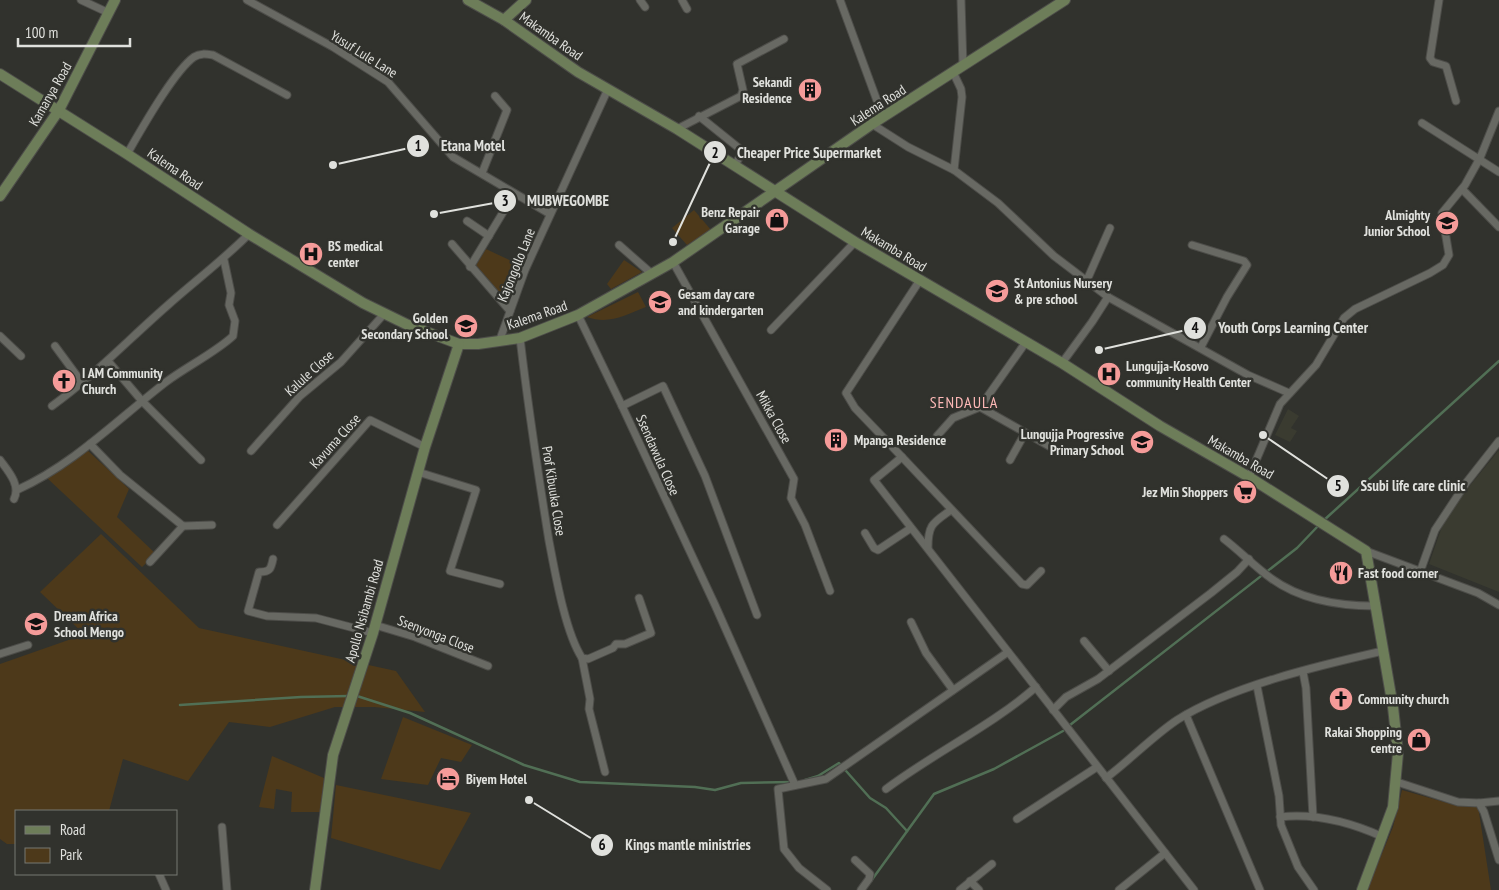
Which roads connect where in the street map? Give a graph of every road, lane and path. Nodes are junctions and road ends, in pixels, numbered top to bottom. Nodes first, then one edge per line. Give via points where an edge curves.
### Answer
1 (81, 0) edge
2 (115, 0) edge
3 (248, 0) edge
4 (468, 0) edge
5 (526, 0) edge
6 (640, 0) edge
7 (682, 0) edge
8 (840, 0) edge
9 (961, 0) edge
10 (1065, 0) edge
11 (1437, 0) edge
12 (645, 7) dead end
13 (687, 9) dead end
14 (109, 13) junction
15 (504, 20) junction
16 (784, 39) dead end
17 (963, 66) junction
18 (953, 72) junction
19 (0, 74) edge
20 (608, 88) junction
21 (286, 95) dead end
22 (495, 96) dead end
23 (1456, 101) dead end
24 (59, 110) junction
25 (1499, 111) edge
26 (699, 116) junction
27 (883, 117) junction
28 (872, 124) junction
29 (1422, 124) dead end
30 (677, 129) junction
31 (127, 154) junction
32 (1480, 158) junction
33 (735, 165) junction
34 (954, 170) junction
35 (1499, 172) edge
36 (482, 174) junction
37 (1462, 189) junction
38 (776, 191) junction
39 (0, 196) edge
40 (505, 209) dead end
41 (550, 214) junction
42 (467, 221) dead end
43 (1499, 227) edge
44 (1110, 228) dead end
45 (249, 234) junction
46 (489, 236) junction
47 (855, 242) junction
48 (452, 244) dead end
49 (619, 245) dead end
50 (1192, 245) dead end
51 (224, 260) junction
52 (673, 262) junction
53 (470, 267) junction
54 (652, 274) junction
55 (920, 280) junction
56 (1087, 280) junction
57 (1108, 297) junction
58 (510, 311) junction
59 (384, 314) junction
60 (578, 315) junction
61 (771, 330) dead end
62 (0, 336) edge
63 (520, 338) junction
64 (499, 342) junction
65 (1026, 342) junction
66 (459, 344) junction
67 (55, 346) dead end
68 (1201, 347) junction
69 (21, 356) dead end
70 (108, 361) junction
71 (1062, 363) junction
72 (83, 384) junction
73 (1289, 393) junction
74 (142, 401) junction
75 (52, 406) dead end
76 (622, 406) junction
77 (980, 407) junction
78 (1024, 433) junction
79 (937, 436) dead end
80 (1499, 441) edge
81 (90, 444) junction
82 (1049, 446) dead end
83 (424, 447) junction
84 (251, 451) dead end
85 (902, 457) junction
86 (0, 460) edge
87 (201, 460) dead end
88 (1010, 460) dead end
89 (418, 472) junction
90 (1249, 477) junction
91 (17, 490) junction
92 (14, 498) dead end
93 (951, 510) junction
94 (212, 525) dead end
95 (278, 525) dead end
96 (183, 526) junction
97 (911, 528) junction
98 (865, 533) dead end
99 (1224, 539) dead end
100 (928, 549) junction
101 (1366, 551) junction
102 (273, 559) dead end
103 (1249, 559) junction
104 (150, 562) dead end
105 (1041, 571) dead end
106 (1420, 572) junction
107 (500, 584) dead end
108 (830, 591) dead end
109 (639, 598) dead end
110 (1499, 605) edge
111 (1376, 606) junction
112 (757, 616) dead end
113 (911, 622) dead end
114 (374, 629) junction
115 (1084, 641) dead end
116 (28, 645) dead end
117 (1383, 651) junction
118 (1008, 652) junction
119 (0, 654) edge
120 (582, 658) junction
121 (488, 666) dead end
122 (1109, 671) junction
123 (1302, 672) junction
124 (1036, 686) junction
125 (1257, 686) junction
126 (953, 690) junction
127 (1053, 710) junction
128 (1186, 715) junction
129 (1097, 767) junction
130 (605, 772) dead end
131 (1106, 778) junction
132 (1397, 782) junction
133 (795, 785) junction
134 (886, 789) dead end
135 (1499, 801) edge
136 (1479, 803) junction
137 (1280, 817) junction
138 (1313, 817) junction
139 (1017, 820) dead end
140 (222, 827) dead end
141 (1383, 837) junction
142 (1165, 853) junction
143 (856, 860) dead end
144 (1499, 860) edge
145 (992, 864) dead end
146 (159, 875) edge
147 (970, 881) junction
148 (166, 890) edge
149 (227, 890) edge
150 (315, 890) edge
151 (827, 890) edge
152 (861, 890) edge
153 (960, 890) edge
154 (978, 890) edge
155 (1119, 890) edge
156 (1194, 890) edge
157 (1260, 890) edge
158 (1314, 890) edge
159 (1362, 890) edge

1 - 14 street
2 - 14 street, Kamanya Road
3 - 36 street, Yusuf Lule Lane via 388,82 453,157
4 - 15 street, Makamba Road
5 - 15 street
6 - 12 street
7 - 13 street
8 - 27 street
9 - 17 street
10 - 17 street, Kalema Road
11 - 23 street via 1430,58 1446,66
14 - 24 street, Kamanya Road
15 - 20 street, Makamba Road via 578,72
16 - 26 street via 738,63 736,67 743,94
17 - 18 street, Kalema Road
18 - 27 street, Kalema Road
18 - 34 street via 962,97
19 - 24 street, Kalema Road
20 - 30 street, Makamba Road
20 - 41 street, Kajongollo Lane
21 - 31 street via 213,55 200,54 175,77
22 - 36 street via 507,110
24 - 31 street, Kalema Road
24 - 39 street, Kamanya Road
25 - 32 street
26 - 30 street
26 - 33 street via 740,149 742,153
27 - 28 street, Kalema Road
28 - 34 street
28 - 38 street, Kalema Road
29 - 32 street
30 - 33 street, Makamba Road
31 - 45 street, Kalema Road
32 - 35 street
32 - 37 street
33 - 38 street, Makamba Road
34 - 56 street via 998,204 1054,256
36 - 41 street, Yusuf Lule Lane
37 - 43 street
37 - 73 street via 1441,216 1449,255 1442,265 1349,312 1316,365
38 - 47 street, Makamba Road
38 - 52 street, Kalema Road
40 - 46 street
41 - 58 street, Kajongollo Lane
42 - 46 street
44 - 56 street
45 - 51 street
45 - 59 street, Kalema Road
46 - 53 street
47 - 55 street, Makamba Road
47 - 61 street
48 - 53 street
49 - 54 street
50 - 68 street via 1244,261 1247,265
51 - 70 street via 168,304
51 - 74 street via 235,321 233,336
52 - 54 street, Kalema Road
52 - 108 street, Mikka Close via 794,479 792,498
53 - 58 street
54 - 60 street, Kalema Road
55 - 65 street, Makamba Road
55 - 85 street via 846,393 855,408
56 - 57 street
57 - 68 street
57 - 71 street
58 - 64 street, Kajongollo Lane
59 - 66 street, Kalema Road
59 - 84 street, Kalule Close via 341,362 300,396
60 - 63 street, Kalema Road
60 - 76 street, Ssendawula Close
62 - 69 street
63 - 64 street, Kalema Road
63 - 120 street, Prof Kibuuka Close via 554,568 566,615
64 - 66 street, Kalema Road
65 - 71 street, Makamba Road
65 - 77 street
66 - 83 street, Apollo Nsibambi Road
67 - 72 street
68 - 73 street via 1248,375
70 - 72 street
70 - 74 street
71 - 90 street, Makamba Road via 1160,426
72 - 75 street
73 - 90 street via 1278,410
74 - 81 street
74 - 87 street
76 - 112 street via 664,386 704,476
76 - 133 street, Ssendawula Close
77 - 78 street
77 - 79 street via 953,418
78 - 82 street
78 - 88 street
80 - 106 street via 1482,459 1435,530
81 - 91 street via 40,480
81 - 96 street via 120,475
83 - 89 street, Apollo Nsibambi Road
83 - 95 street, Kavuma Close via 370,420
85 - 93 street
85 - 97 street via 874,480
86 - 91 street
89 - 107 street via 476,490 450,571
89 - 114 street, Apollo Nsibambi Road
90 - 101 street, Makamba Road
91 - 92 street
93 - 100 street via 928,530
93 - 105 street via 1022,584 1027,585
94 - 96 street
96 - 104 street
97 - 98 street via 878,550
97 - 100 street
99 - 103 street
100 - 118 street
101 - 106 street
101 - 111 street
102 - 114 street, Ssenyonga Close via 271,569 259,572 248,611 267,616 316,618
103 - 111 street via 1271,579 1306,596 1339,604
103 - 122 street via 1211,593
106 - 110 street via 1478,593
109 - 120 street via 651,633 625,644 616,644 614,648 588,659
111 - 117 street
113 - 126 street via 926,654
114 - 121 street, Ssenyonga Close via 415,637
114 - 150 street, Apollo Nsibambi Road via 333,755
115 - 122 street
116 - 119 street
117 - 123 street
117 - 132 street via 1397,732
118 - 124 street
118 - 126 street
120 - 130 street, Prof Kibuuka Close via 589,709
122 - 127 street via 1066,697
123 - 125 street
123 - 138 street via 1306,688
124 - 127 street
124 - 134 street via 1007,710 938,752
125 - 128 street
125 - 137 street
126 - 133 street via 826,779
127 - 129 street
128 - 131 street
128 - 157 street
129 - 131 street
129 - 139 street
131 - 142 street
132 - 136 street via 1458,802
132 - 141 street via 1394,807
133 - 151 street via 778,789 784,849 799,868
135 - 136 street
136 - 144 street
137 - 138 street
137 - 158 street via 1298,867
138 - 141 street via 1359,826
140 - 149 street
141 - 159 street
142 - 155 street
142 - 156 street
143 - 152 street via 870,874
145 - 147 street
146 - 148 street
147 - 153 street
147 - 154 street

